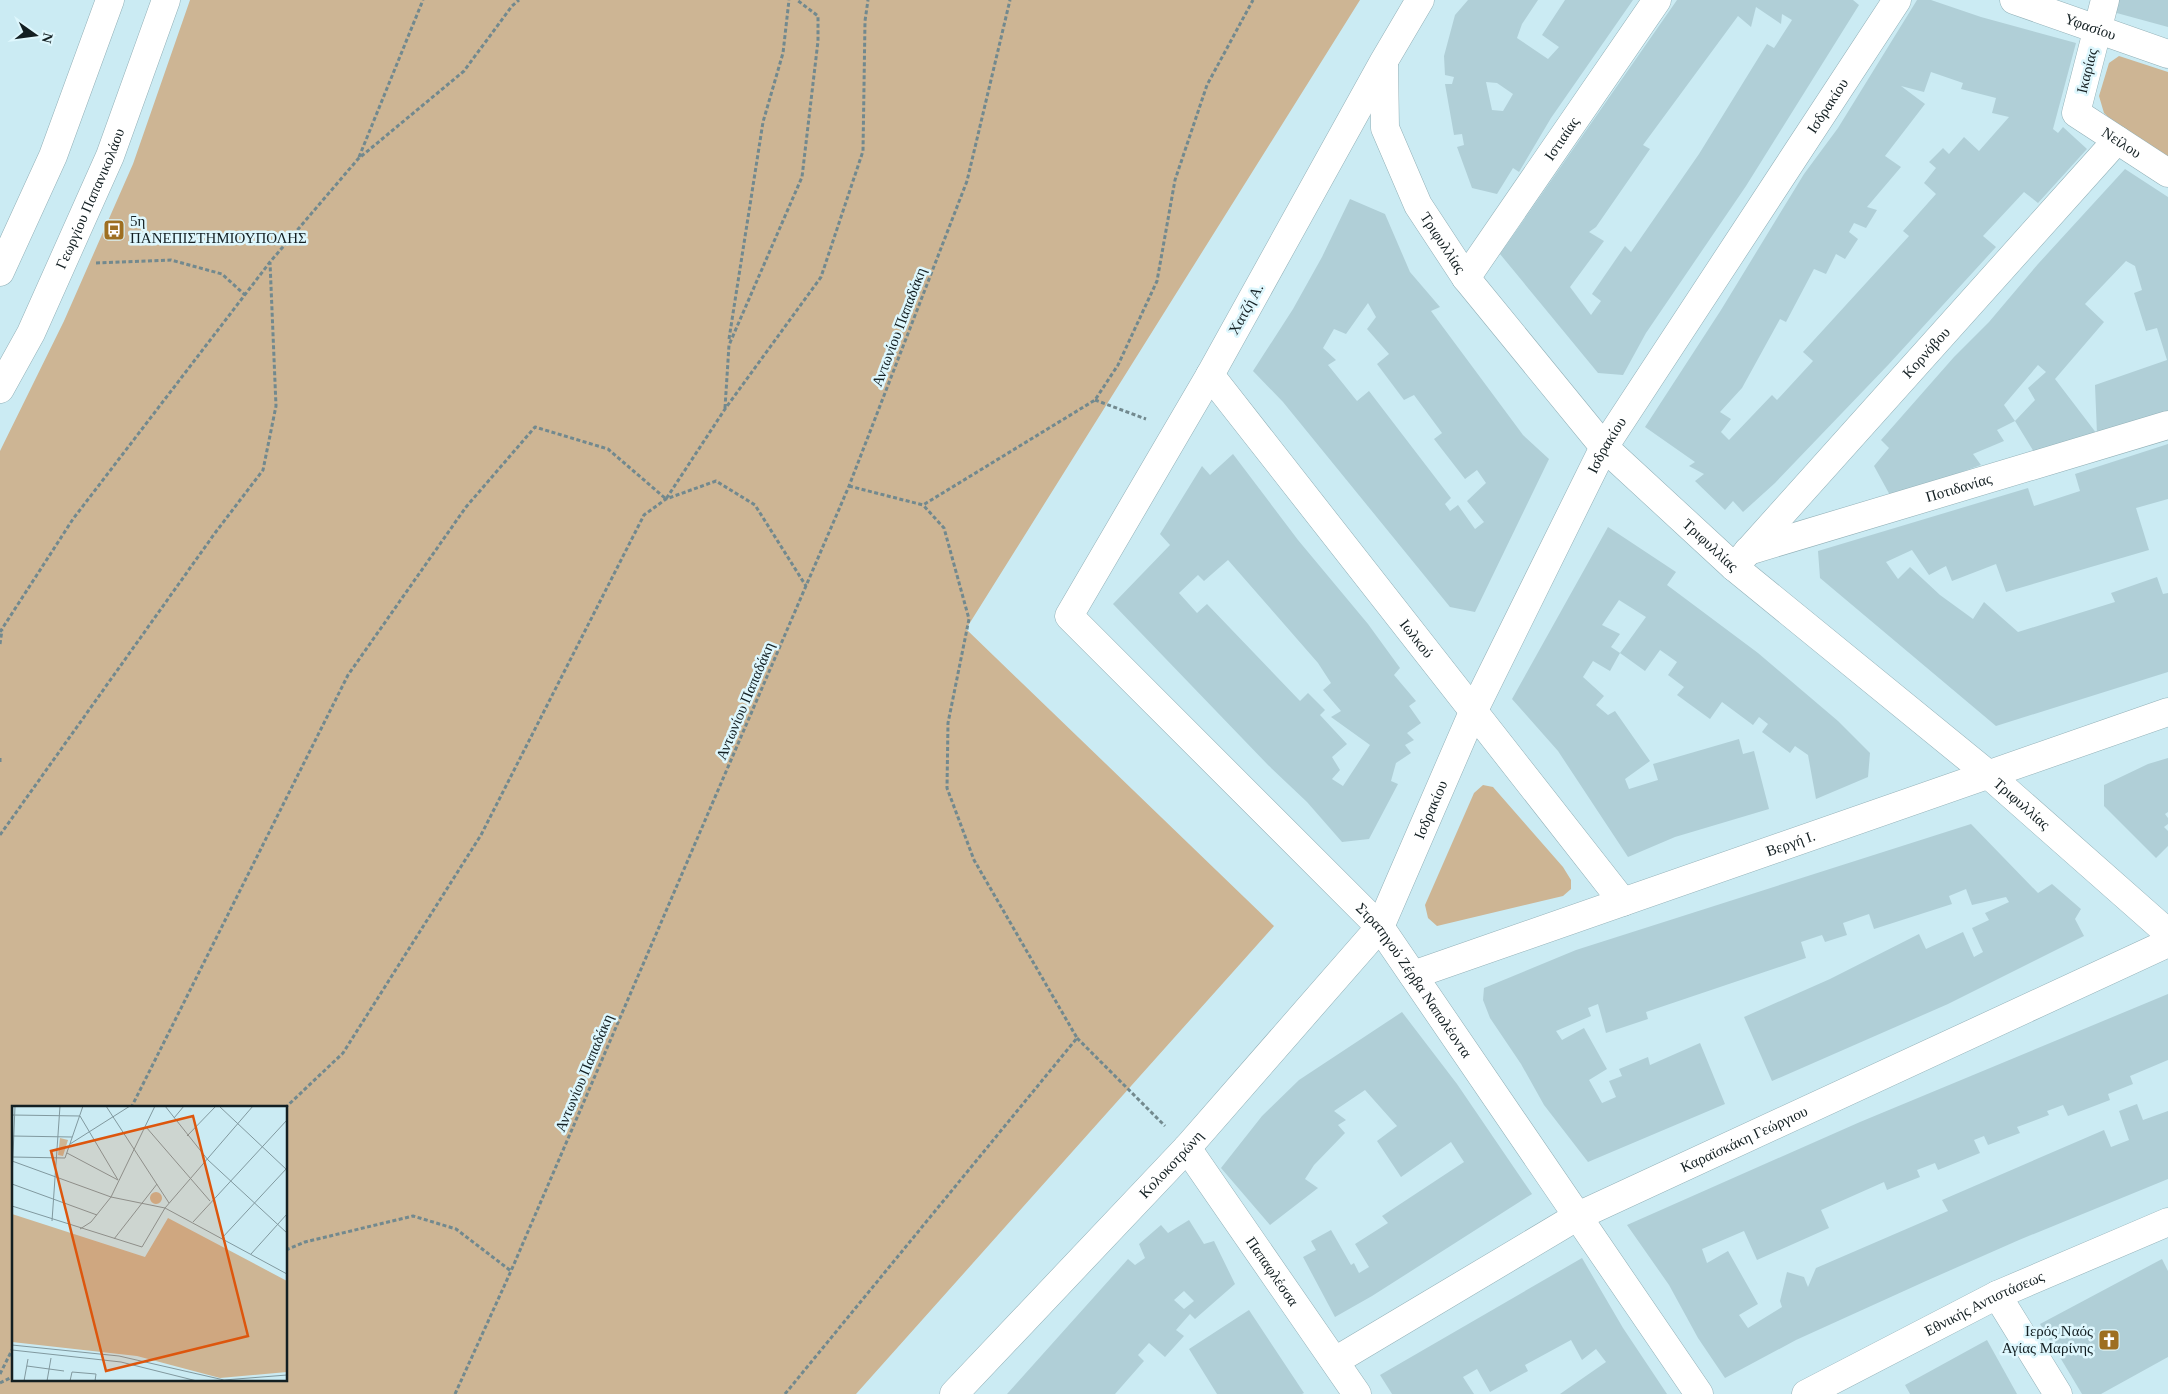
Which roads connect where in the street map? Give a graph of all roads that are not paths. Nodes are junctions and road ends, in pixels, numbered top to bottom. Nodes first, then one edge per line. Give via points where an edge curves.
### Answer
1 (110, 0) edge
2 (166, 0) edge
3 (1420, 0) edge
4 (1657, 0) edge
5 (1897, 0) edge
6 (2014, 0) edge
7 (2105, 0) edge
8 (2098, 28) junction
9 (2168, 54) edge
10 (1384, 62) junction
11 (2076, 113) joint
12 (2117, 140) junction
13 (2168, 173) edge
14 (0, 272) edge
15 (1466, 278) junction
16 (1210, 375) junction
17 (0, 389) edge
18 (2168, 425) edge
19 (1604, 447) junction
20 (1741, 559) junction
21 (1070, 616) joint
22 (1473, 712) junction
23 (2168, 712) edge
24 (1989, 775) junction
25 (1623, 902) junction
26 (1380, 927) junction
27 (2168, 932) edge
28 (2168, 943) edge
29 (1413, 975) junction
30 (1187, 1148) junction
31 (1578, 1216) junction
32 (2168, 1222) edge
33 (1997, 1295) junction
34 (1335, 1361) junction
35 (965, 1389) edge
36 (1357, 1394) edge
37 (1699, 1394) edge
38 (1806, 1394) edge
39 (2058, 1394) edge

1 - 14 street via 53,156
2 - 17 street, Γεωργίου Παπανικολάου via 110,156 31,333
3 - 10 street, Χατζή Α.
4 - 15 street, Ιστιαίας
5 - 19 street, Ισδρακίου
6 - 8 street, Υφασίου
7 - 8 street, Ικαρίας
8 - 9 street, Υφασίου
8 - 11 street, Ικαρίας
10 - 15 street, Τριφυλλίας via 1385,128 1418,205
10 - 16 street, Χατζή Α.
11 - 12 street, Νείλου
12 - 13 street, Νείλου
12 - 20 street, Κορνόβου
15 - 19 street, Τριφυλλίας
16 - 21 street, Χατζή Α.
16 - 22 street, Ιωλκού
18 - 20 street, Ποτιδανίας
19 - 20 street, Τριφυλλίας
19 - 22 street, Ισδρακίου
20 - 24 street, Τριφυλλίας
21 - 26 street, Στρατηγού Ζέρβα Ναπολέοντα
22 - 25 street, Ιωλκού
22 - 26 street, Ισδρακίου
23 - 24 street, Βεργή Ι.
24 - 25 street, Βεργή Ι.
24 - 27 street, Τριφυλλίας
25 - 29 street, Βεργή Ι.
26 - 29 street, Στρατηγού Ζέρβα Ναπολέοντα
26 - 30 street, Κολοκοτρώνη
28 - 31 street, Καραϊσκάκη Γεώργιου
29 - 31 street, Στρατηγού Ζέρβα Ναπολέοντα
30 - 34 street, Παπαφλέσσα
30 - 35 street, Κολοκοτρώνη
31 - 34 street, Καραϊσκάκη Γεώργιου
31 - 37 street, Στρατηγού Ζέρβα Ναπολέοντα
32 - 33 street, Εθνικής Αντιστάσεως
33 - 38 street, Εθνικής Αντιστάσεως
33 - 39 street
34 - 36 street, Παπαφλέσσα

